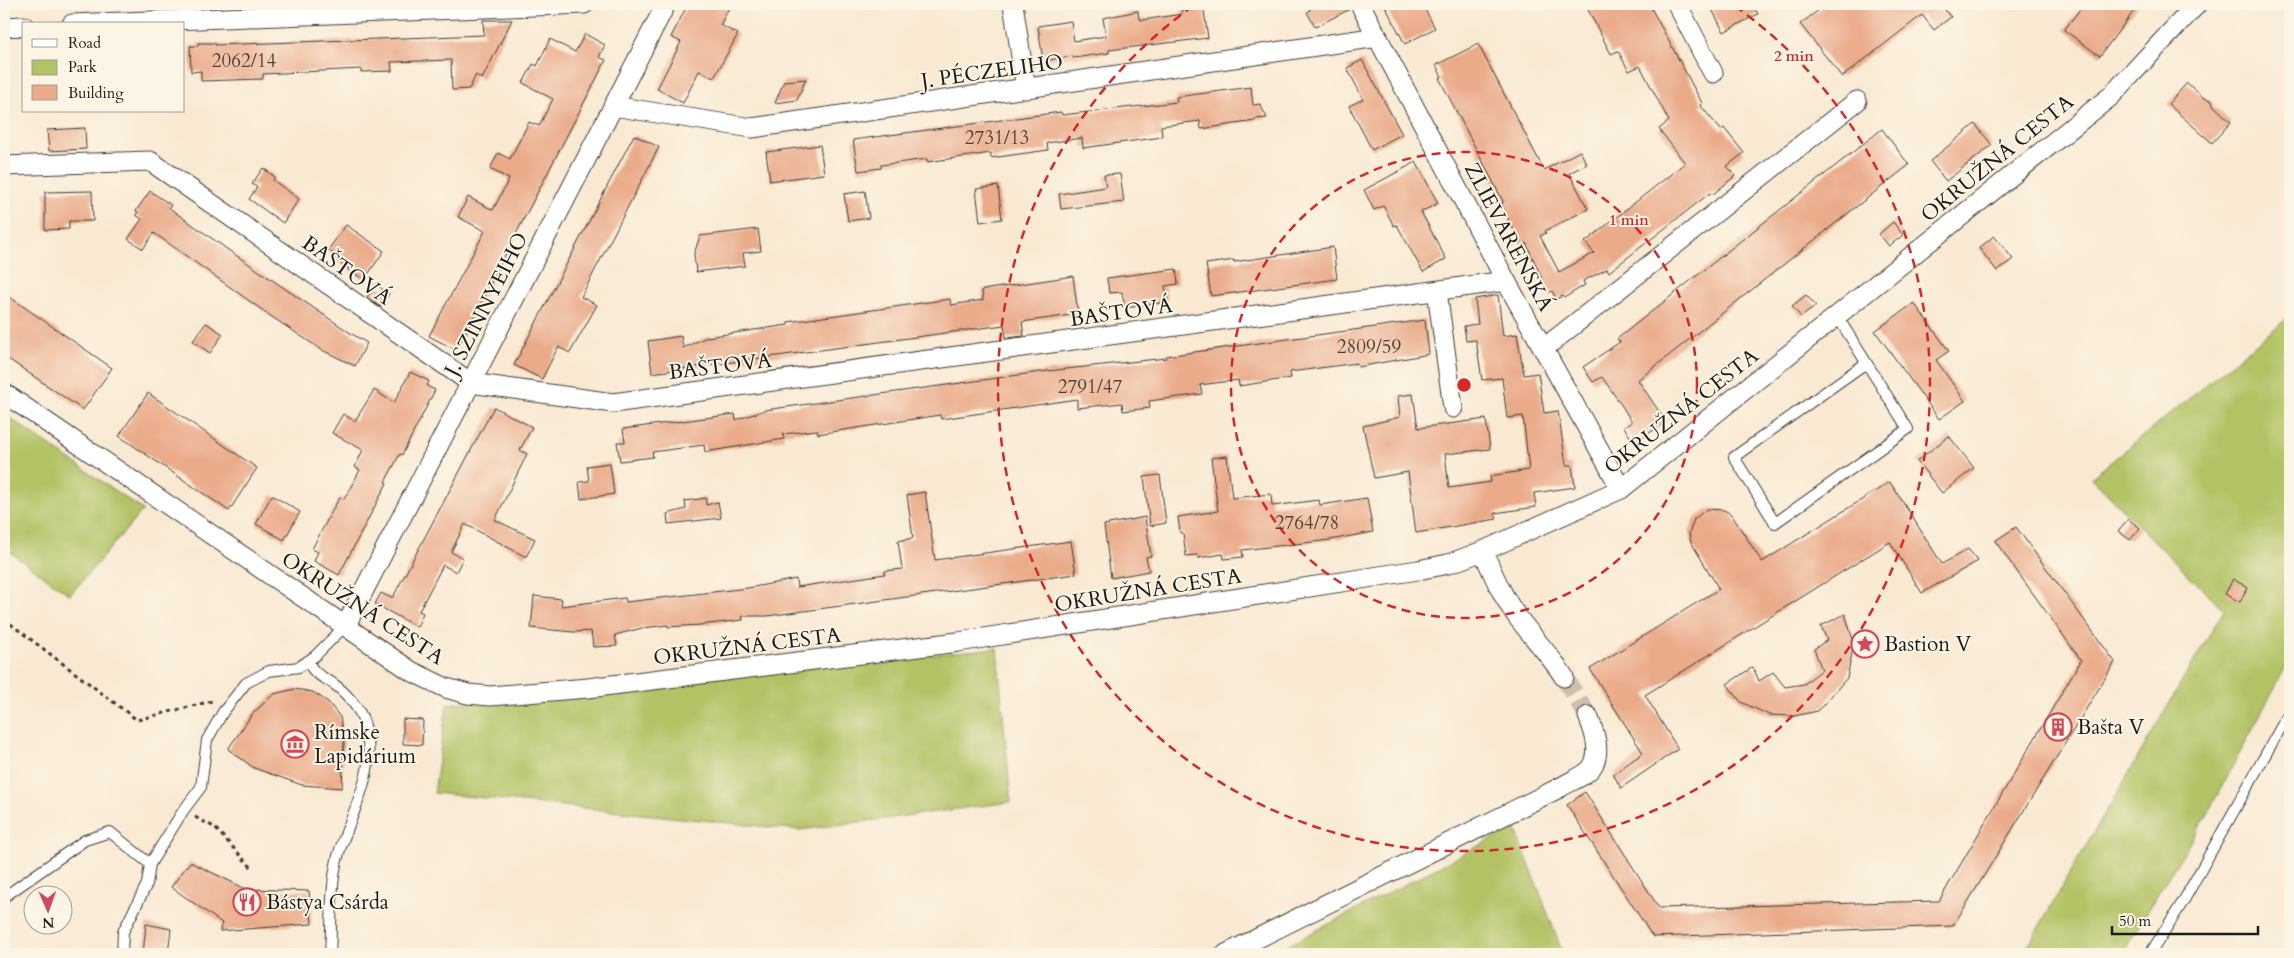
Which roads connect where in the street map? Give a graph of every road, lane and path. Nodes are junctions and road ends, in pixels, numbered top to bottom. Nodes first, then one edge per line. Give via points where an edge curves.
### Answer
1 (584, 4) edge
2 (666, 4) edge
3 (1013, 4) edge
4 (1360, 4) edge
5 (1677, 4) edge
6 (2197, 4) edge
7 (476, 6) edge
8 (212, 11) edge
9 (94, 22) edge
10 (22, 26) edge
11 (4, 27) edge
12 (1378, 37) junction
13 (1713, 73) dead end
14 (1026, 89) junction
15 (1857, 101) dead end
16 (613, 106) junction
17 (4, 166) edge
18 (1506, 281) junction
19 (1437, 290) junction
20 (1837, 316) junction
21 (1543, 349) junction
22 (1866, 363) junction
23 (471, 383) junction
24 (4, 393) edge
25 (1453, 408) dead end
26 (1620, 490) junction
27 (1483, 551) junction
28 (4, 619) edge
29 (346, 625) junction
30 (308, 661) junction
31 (1564, 677) tunnel mouth
32 (234, 696) junction
33 (2290, 711) edge
34 (1588, 716) tunnel mouth
35 (183, 812) junction
36 (150, 864) junction
37 (253, 869) dead end
38 (4, 897) edge
39 (122, 954) edge
40 (330, 954) edge
41 (1226, 954) edge
42 (2150, 954) edge

1 - 7 street
2 - 16 street, J. SZINNYEIHO
3 - 14 street
4 - 12 street, ZLIEVARENSKÁ
5 - 13 street
6 - 20 street, OKRUŽNÁ CESTA via 2111,96
7 - 8 street
8 - 9 street
10 - 11 street
12 - 14 street, J. PÉCZELIHO
12 - 18 street, ZLIEVARENSKÁ
14 - 16 street, J. PÉCZELIHO via 752,128
15 - 21 street
16 - 23 street, J. SZINNYEIHO
17 - 23 street, BAŠTOVÁ via 150,161
18 - 19 street, BAŠTOVÁ
18 - 21 street, ZLIEVARENSKÁ
19 - 23 street, BAŠTOVÁ via 613,403
19 - 25 street
20 - 22 lane
20 - 26 street, OKRUŽNÁ CESTA
21 - 26 street, ZLIEVARENSKÁ
22 - 22 lane via 1908,429 1775,523 1734,457
23 - 29 street, J. SZINNYEIHO
24 - 29 street, OKRUŽNÁ CESTA
26 - 27 street, OKRUŽNÁ CESTA
27 - 29 street, OKRUŽNÁ CESTA via 1448,564 1418,570 958,642 532,694 490,696 446,688 411,671
27 - 31 street via 1518,618
28 - 32 path via 137,720
29 - 30 lane
30 - 32 lane via 299,667 269,671 246,683
30 - 40 lane via 313,673 335,684 362,716 368,754 360,801 334,875
32 - 35 lane via 206,740 201,788
33 - 42 lane via 2184,900
34 - 41 street via 1597,751 1587,772
35 - 36 lane
35 - 37 path via 214,827
36 - 38 lane via 110,832 84,840
36 - 39 lane via 147,884 123,932

